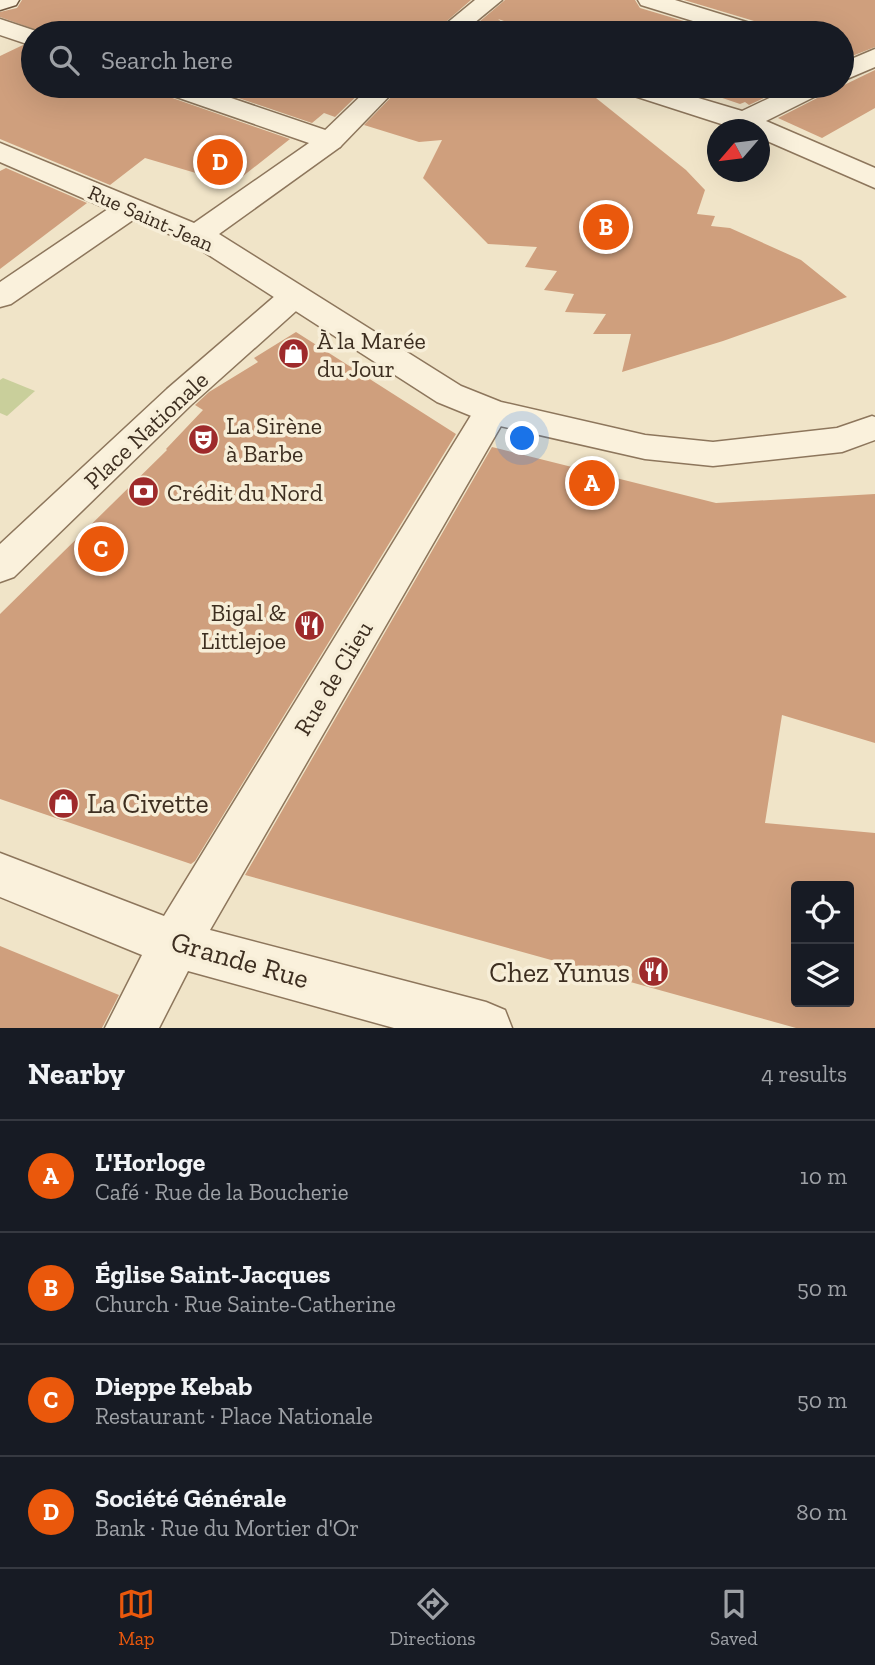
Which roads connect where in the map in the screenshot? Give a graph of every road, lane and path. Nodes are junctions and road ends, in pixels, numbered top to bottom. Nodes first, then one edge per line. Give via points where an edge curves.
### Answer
1 (7, 0) edge
2 (490, 0) edge
3 (650, 0) edge
4 (0, 3) edge
5 (466, 21) edge
6 (719, 21) edge
7 (0, 27) edge
8 (21, 34) edge
9 (206, 98) edge
10 (374, 98) edge
11 (670, 98) edge
12 (791, 98) edge
13 (738, 119) edge
14 (748, 119) edge
15 (770, 133) edge
16 (330, 141) junction
17 (0, 152) edge
18 (875, 179) edge
19 (131, 207) junction
20 (198, 234) junction
21 (295, 296) junction
22 (0, 297) edge
23 (491, 412) junction
24 (874, 426) edge
25 (0, 567) edge
26 (0, 875) edge
27 (175, 944) junction
28 (131, 1028) edge
29 (486, 1028) edge

1 - 4 street
2 - 5 street
3 - 6 street
7 - 8 street
9 - 16 street
10 - 16 street
11 - 13 street
12 - 14 street
15 - 18 street
16 - 20 street
17 - 19 street, Rue Saint-Jean
19 - 20 street, Rue Saint-Jean
19 - 22 street
20 - 21 street, Rue Saint-Jean
21 - 23 street, Rue Saint-Jean via 449,394
21 - 25 street, Place Nationale via 179,397
23 - 24 street, Rue Saint-Jean via 645,447 713,454 842,440
23 - 27 street, Rue de Clieu
26 - 27 street, Grande Rue
27 - 28 street, Rue de Clieu
27 - 29 street, Grande Rue

